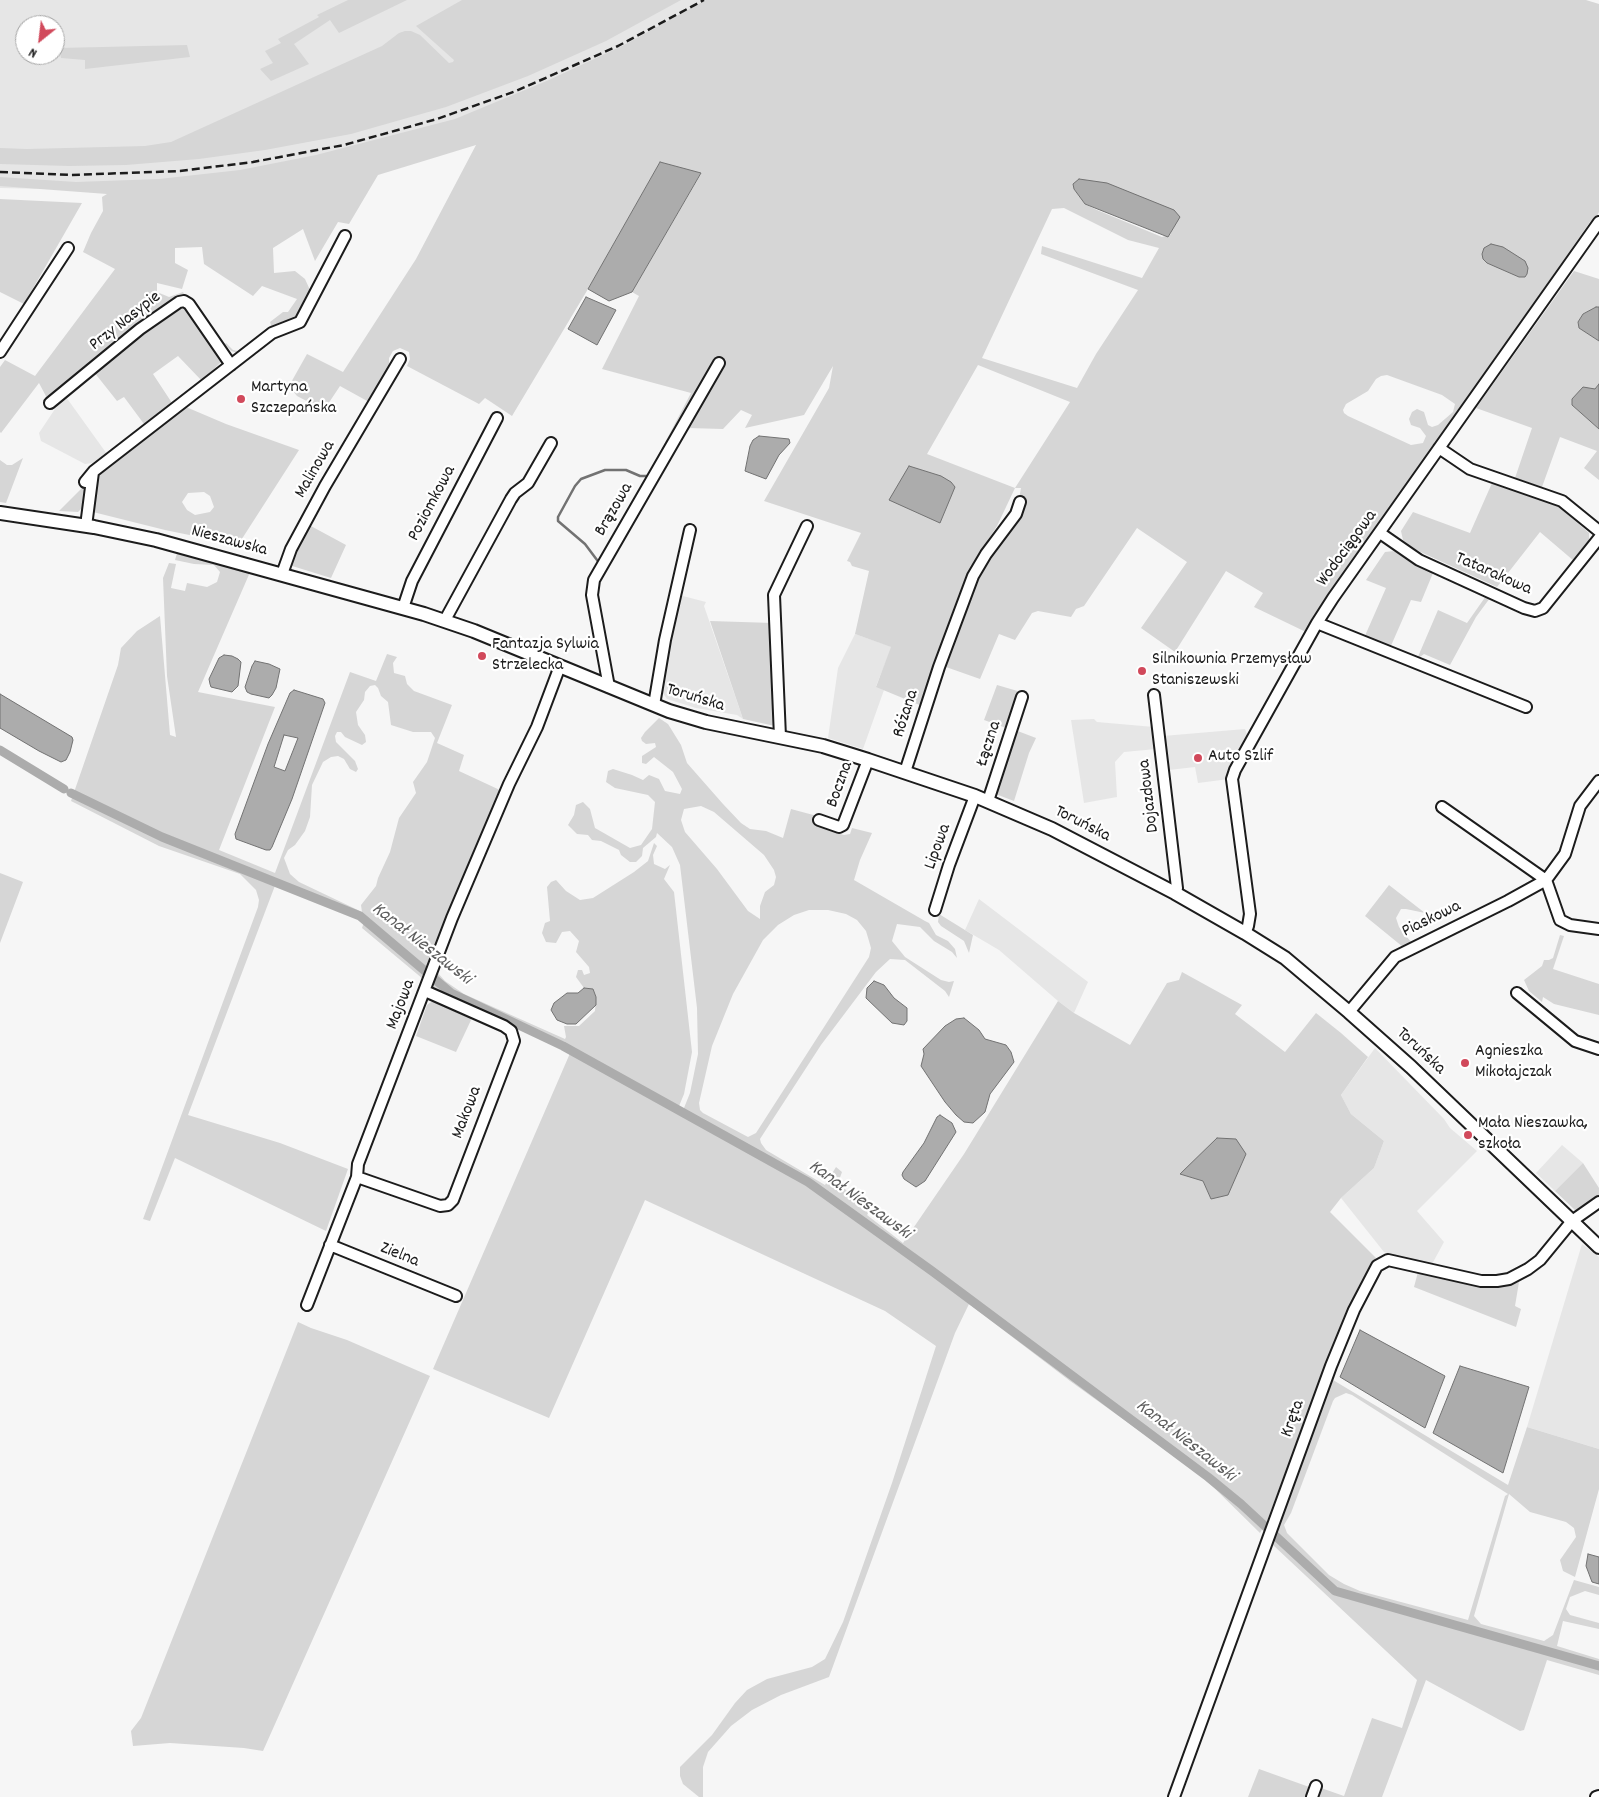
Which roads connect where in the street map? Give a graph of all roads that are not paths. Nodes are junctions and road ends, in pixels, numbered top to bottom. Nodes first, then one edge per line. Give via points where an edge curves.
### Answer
1 (1599, 222) edge
2 (345, 236) dead end
3 (68, 248) dead end
4 (0, 352) edge
5 (400, 359) dead end
6 (720, 363) dead end
7 (231, 365) junction
8 (50, 403) dead end
9 (497, 418) dead end
10 (551, 443) dead end
11 (1439, 448) junction
12 (94, 471) junction
13 (85, 482) dead end
14 (1020, 502) dead end
15 (0, 513) edge
16 (86, 526) junction
17 (807, 526) dead end
18 (690, 530) dead end
19 (1599, 530) edge
20 (1380, 533) junction
21 (1599, 538) edge
22 (282, 574) junction
23 (403, 608) junction
24 (445, 620) junction
25 (1317, 622) junction
26 (560, 666) junction
27 (609, 686) junction
28 (1154, 695) dead end
29 (1022, 697) dead end
30 (654, 705) junction
31 (1526, 707) dead end
32 (780, 737) junction
33 (868, 760) junction
34 (905, 772) junction
35 (1599, 781) edge
36 (975, 796) junction
37 (988, 801) junction
38 (1442, 806) dead end
39 (819, 820) dead end
40 (1546, 880) junction
41 (1175, 893) junction
42 (935, 910) dead end
43 (1599, 929) edge
44 (1245, 933) junction
45 (425, 991) junction
46 (1517, 993) dead end
47 (1349, 1012) junction
48 (1599, 1049) edge
49 (357, 1177) junction
50 (1599, 1202) edge
51 (1572, 1221) junction
52 (330, 1245) junction
53 (1599, 1247) edge
54 (456, 1296) dead end
55 (307, 1305) dead end
56 (1316, 1786) dead end
57 (1174, 1797) edge
58 (1312, 1797) edge

1 - 11 street, Wodociągowa
2 - 7 street via 300,322 272,333
3 - 4 street
5 - 22 street, Malinowa via 324,486 291,549
6 - 27 street, Brązowa via 593,583 592,595
7 - 8 street, Przy Nasypie via 189,304 179,302 140,329
7 - 12 street
9 - 23 street, Poziomkowa via 412,581
10 - 24 street via 528,483 511,499
11 - 19 street via 1470,469 1562,500
11 - 20 street, Wodociągowa
12 - 13 street
12 - 16 street
14 - 34 street, Różana via 1016,514 973,576
15 - 16 main road, Nieszawska
16 - 22 main road, Nieszawska via 156,540
17 - 32 street via 774,595
18 - 30 street
20 - 21 street, Tatarakowa via 1419,560 1535,611 1543,608
20 - 25 street, Wodociągowa
22 - 23 main road, Nieszawska
23 - 24 main road, Nieszawska
24 - 26 main road, Toruńska
25 - 31 street
25 - 44 street, Wodociągowa via 1232,779 1250,914
26 - 27 main road, Toruńska
26 - 45 street, Majowa via 537,727 467,881
27 - 30 main road, Toruńska
28 - 41 street, Dojazdowa via 1177,888
29 - 37 street, Łączna
30 - 32 main road, Toruńska via 706,722
32 - 33 main road, Toruńska
33 - 34 main road, Toruńska
33 - 39 street, Boczna via 843,825 839,827
34 - 36 main road, Toruńska
35 - 40 street, Piaskowa via 1580,806 1565,854
36 - 37 main road, Toruńska
36 - 42 street, Lipowa
37 - 41 main road, Toruńska via 1052,829
38 - 40 street
40 - 43 street via 1560,920 1570,925
40 - 47 street, Piaskowa via 1395,957
41 - 44 main road, Toruńska
44 - 47 main road, Toruńska via 1285,958
45 - 49 street, Majowa via 358,1164
45 - 49 street, Makowa via 504,1026 510,1030 514,1041 448,1205 440,1206
46 - 48 street via 1575,1041
47 - 51 main road, Toruńska
49 - 52 street, Majowa
50 - 51 street, Kręta
51 - 53 main road, Toruńska
51 - 57 street, Kręta via 1540,1260 1509,1279 1481,1281 1388,1260 1377,1266 1354,1310 1286,1487
52 - 54 street, Zielna
52 - 55 street, Majowa
56 - 58 street

